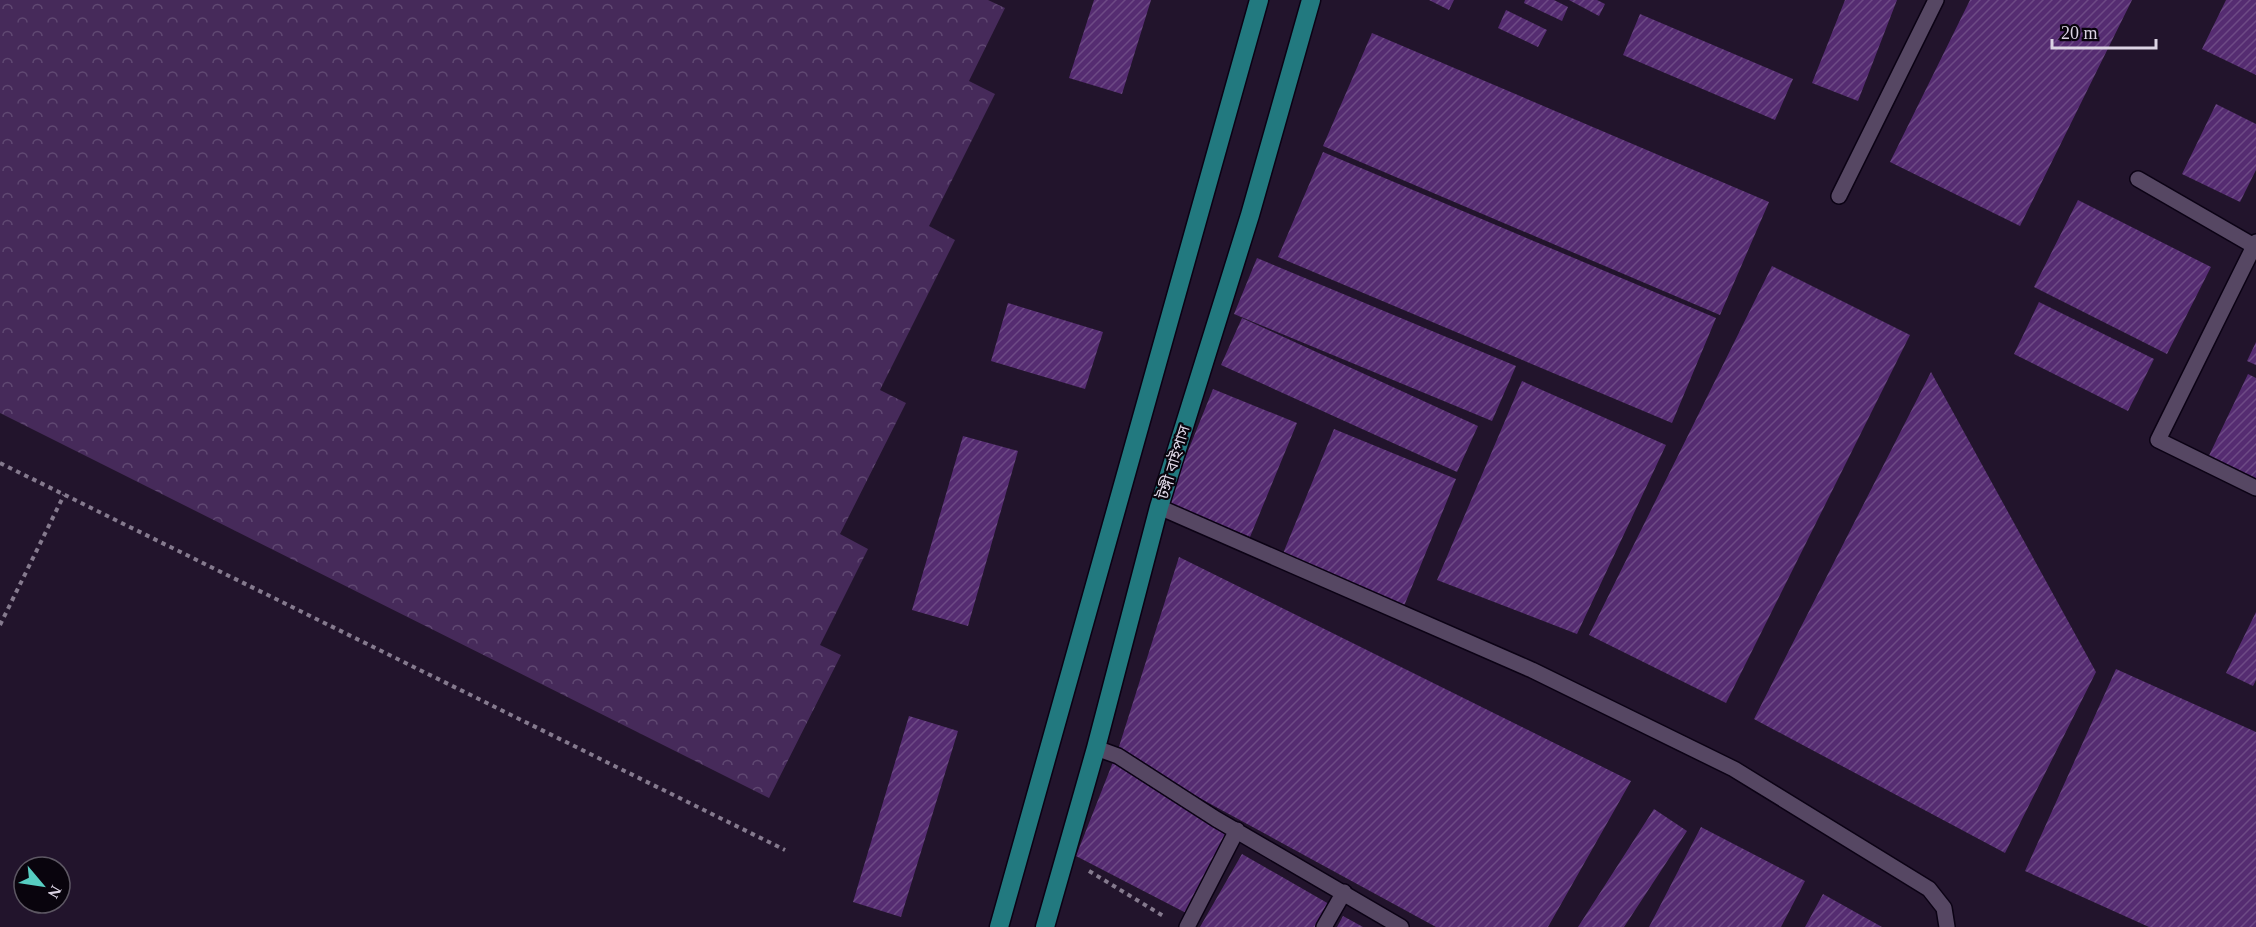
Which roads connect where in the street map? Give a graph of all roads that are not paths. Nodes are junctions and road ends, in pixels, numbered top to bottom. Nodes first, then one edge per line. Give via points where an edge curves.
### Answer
1 (1259, 0) edge
2 (1311, 0) edge
3 (1935, 0) edge
4 (2138, 179) dead end
5 (1839, 196) dead end
6 (2255, 244) edge
7 (2256, 488) edge
8 (1159, 507) junction
9 (1096, 748) junction
10 (1237, 830) junction
11 (1344, 892) junction
12 (999, 927) edge
13 (1045, 927) edge
14 (1187, 927) edge
15 (1324, 927) edge
16 (1401, 927) edge
17 (1947, 927) edge

1 - 12 main road
2 - 8 main road, টঙ্গী বাইপাস via 1250,215
3 - 5 lane
4 - 6 lane
6 - 7 lane via 2158,440
8 - 9 main road, টঙ্গী বাইপাস
8 - 17 lane via 1532,670 1734,769 1929,889 1944,908
9 - 10 lane via 1118,756
9 - 13 main road, টঙ্গী বাইপাস
10 - 11 lane
10 - 14 lane
11 - 15 lane
11 - 16 lane

